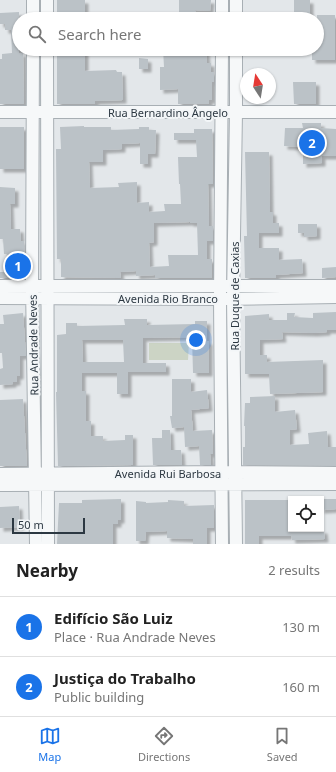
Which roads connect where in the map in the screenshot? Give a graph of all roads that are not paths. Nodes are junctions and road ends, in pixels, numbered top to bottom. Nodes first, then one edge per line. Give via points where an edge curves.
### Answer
1 (33, 0) edge
2 (47, 0) edge
3 (222, 0) edge
4 (236, 0) edge
5 (33, 12) edge
6 (47, 12) edge
7 (222, 12) edge
8 (236, 12) edge
9 (33, 56) edge
10 (47, 56) edge
11 (222, 56) edge
12 (236, 56) edge
13 (46, 67) junction
14 (33, 68) junction
15 (236, 68) junction
16 (222, 69) junction
17 (0, 112) edge
18 (34, 112) junction
19 (46, 112) junction
20 (222, 112) junction
21 (236, 112) junction
22 (336, 112) edge
23 (221, 193) junction
24 (235, 193) junction
25 (47, 240) junction
26 (33, 241) junction
27 (0, 286) edge
28 (336, 286) edge
29 (33, 292) junction
30 (47, 292) junction
31 (233, 292) junction
32 (322, 292) junction
33 (220, 293) junction
34 (336, 297) edge
35 (0, 298) edge
36 (221, 346) junction
37 (233, 347) junction
38 (221, 429) junction
39 (235, 429) junction
40 (336, 473) edge
41 (0, 474) edge
42 (222, 478) junction
43 (236, 478) junction
44 (41, 479) junction
45 (0, 484) edge
46 (336, 484) edge
47 (36, 544) edge
48 (48, 544) edge
49 (222, 544) edge
50 (236, 544) edge

1 - 5 street
2 - 6 street
3 - 7 street
4 - 8 street
9 - 14 street, Rua Andrade Neves
10 - 13 street, Rua Andrade Neves
11 - 16 street, Rua Duque de Caxias
12 - 15 street, Rua Duque de Caxias
13 - 14 street
13 - 19 street, Rua Andrade Neves
14 - 18 street, Rua Andrade Neves
15 - 16 street
15 - 21 street, Rua Duque de Caxias
16 - 20 street, Rua Duque de Caxias
17 - 18 street, Rua Bernardino Ângelo
18 - 19 street, Rua Bernardino Ângelo
18 - 26 street, Rua Andrade Neves
19 - 20 street, Rua Bernardino Ângelo
19 - 25 street, Rua Andrade Neves
20 - 21 street, Rua Bernardino Ângelo
20 - 23 street, Rua Duque de Caxias
21 - 22 street, Rua Bernardino Ângelo
21 - 24 street, Rua Duque de Caxias
23 - 24 street
23 - 33 street, Rua Duque de Caxias
24 - 31 street, Rua Duque de Caxias
25 - 26 street
25 - 30 street, Rua Andrade Neves
26 - 29 street, Rua Andrade Neves
27 - 29 street, Avenida Rio Branco
28 - 32 street, Avenida Rio Branco
29 - 30 street, Avenida Rio Branco
29 - 35 street, Avenida Rio Branco
29 - 44 street, Rua Andrade Neves
30 - 33 street, Avenida Rio Branco
30 - 44 street, Rua Andrade Neves
31 - 32 street, Avenida Rio Branco
31 - 33 street, Avenida Rio Branco
31 - 37 street, Rua Duque de Caxias
32 - 34 street, Avenida Rio Branco
33 - 36 street, Rua Duque de Caxias
36 - 37 street
36 - 38 street, Rua Duque de Caxias
37 - 39 street, Rua Duque de Caxias
38 - 39 street
38 - 42 street, Rua Duque de Caxias
39 - 43 street, Rua Duque de Caxias
40 - 43 street, Avenida Rui Barbosa
41 - 44 street, Avenida Rui Barbosa
42 - 43 street, Avenida Rui Barbosa
42 - 44 street, Avenida Rui Barbosa
42 - 49 street, Rua Duque de Caxias
43 - 46 street, Avenida Rui Barbosa
43 - 50 street, Rua Duque de Caxias
44 - 45 street, Avenida Rui Barbosa
44 - 47 street, Rua Andrade Neves
44 - 48 street, Rua Andrade Neves

